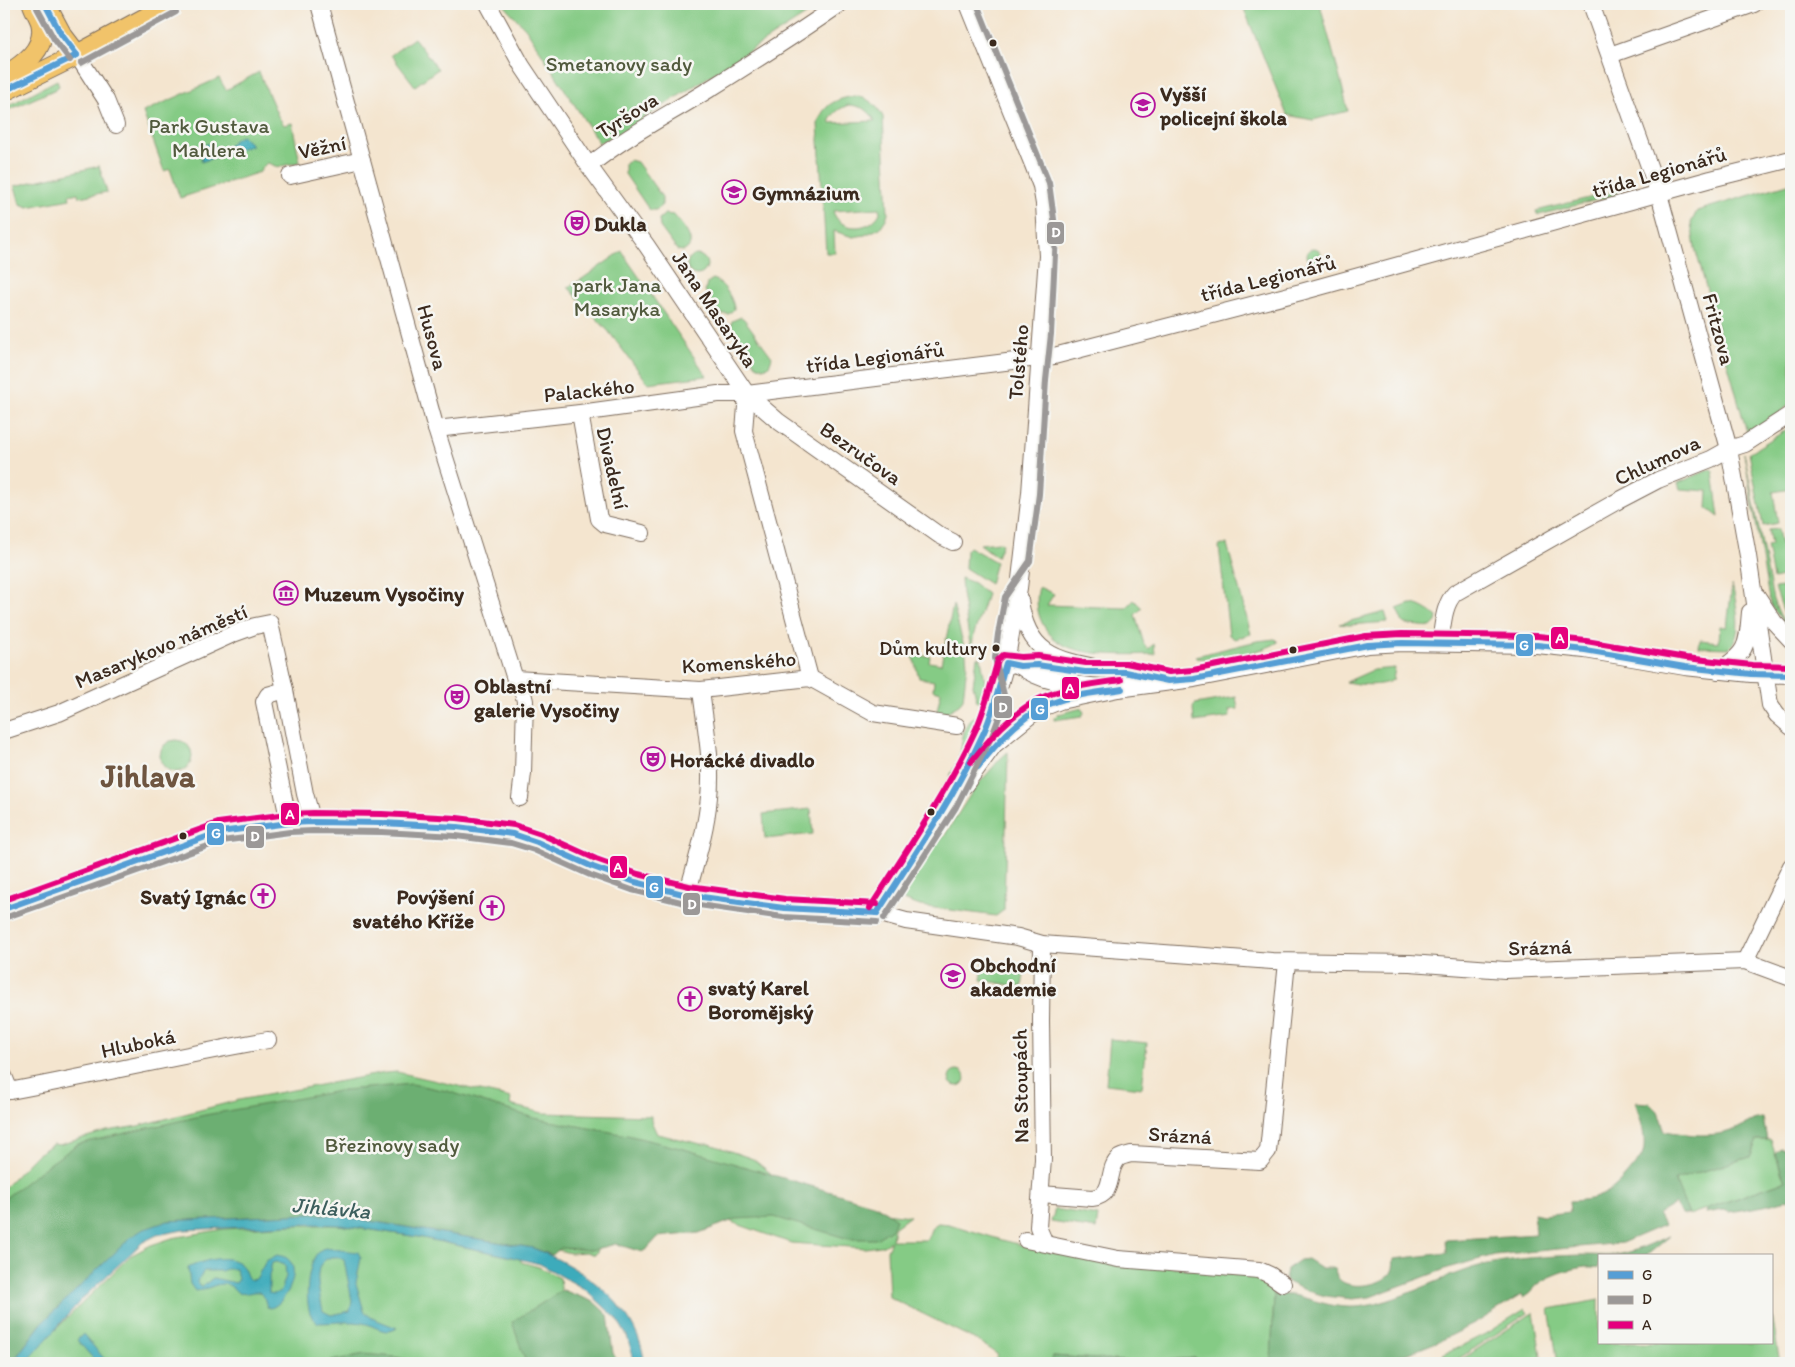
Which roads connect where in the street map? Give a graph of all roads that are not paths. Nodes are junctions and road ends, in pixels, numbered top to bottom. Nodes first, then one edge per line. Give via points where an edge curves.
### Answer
1 (33, 4) edge
2 (45, 4) edge
3 (172, 4) edge
4 (319, 4) edge
5 (488, 4) edge
6 (840, 4) edge
7 (968, 4) edge
8 (1591, 4) edge
9 (1754, 4) edge
10 (78, 55) junction
11 (1610, 55) junction
12 (4, 77) edge
13 (4, 91) edge
14 (116, 125) dead end
15 (1791, 159) edge
16 (362, 160) junction
17 (589, 166) junction
18 (290, 176) dead end
19 (1659, 194) junction
20 (1039, 357) junction
21 (747, 394) junction
22 (580, 413) junction
23 (1791, 414) edge
24 (436, 428) junction
25 (1729, 449) junction
26 (642, 533) dead end
27 (953, 542) dead end
28 (1019, 588) junction
29 (1753, 590) junction
30 (1791, 640) edge
31 (1440, 643) junction
32 (1013, 665) junction
33 (1718, 671) junction
34 (1126, 672) junction
35 (1766, 674) junction
36 (1791, 676) edge
37 (810, 678) junction
38 (515, 679) junction
39 (1168, 682) junction
40 (1118, 689) junction
41 (285, 690) junction
42 (701, 690) junction
43 (957, 726) dead end
44 (1791, 727) edge
45 (4, 731) edge
46 (520, 798) dead end
47 (948, 804) junction
48 (313, 822) junction
49 (289, 823) junction
50 (1791, 866) edge
51 (687, 894) junction
52 (4, 909) edge
53 (877, 913) junction
54 (1042, 944) junction
55 (1745, 961) junction
56 (1287, 962) junction
57 (1791, 978) edge
58 (268, 1040) dead end
59 (9, 1088) edge
60 (1041, 1194) junction
61 (1283, 1284) dead end

1 - 12 main road via 40,22 41,41 37,51
2 - 10 main road via 61,34
3 - 10 main road
4 - 16 street, Husova
5 - 17 street, Jana Masaryka via 522,66
6 - 17 street, Tyršova via 716,86 607,151
7 - 20 street, Tolstého via 1033,165 1044,204 1047,256
8 - 11 street, Fritzova
9 - 11 street
10 - 13 main road
10 - 14 street via 106,100
11 - 19 street, Fritzova
15 - 19 street, třída Legionářů
16 - 18 street, Věžní
16 - 24 street, Husova
17 - 21 street, Jana Masaryka
19 - 20 street, třída Legionářů via 1301,292 1054,356
19 - 25 street, Fritzova
20 - 21 street, třída Legionářů
20 - 28 street, Tolstého via 1030,493
21 - 22 street, Palackého via 718,394
21 - 27 street, Bezručova via 778,420
21 - 37 street, Jana Masaryka via 744,431
22 - 24 street, Palackého
22 - 26 street, Divadelní via 599,519 605,524
23 - 25 street, Chlumova via 1745,444
24 - 38 street, Husova
25 - 29 street, Fritzova
25 - 31 street, Chlumova via 1614,503 1455,593 1446,608
28 - 32 street, Tolstého
28 - 34 street via 1028,630 1045,651 1073,663
29 - 30 street via 1774,622
29 - 33 street via 1749,631 1743,652
29 - 35 street, Fritzova
31 - 33 street via 1537,645
31 - 39 street via 1368,646
32 - 34 street via 1085,672
32 - 40 street via 1050,681
32 - 47 street, Tolstého
33 - 35 street
34 - 39 street
35 - 36 street
35 - 44 street, Fritzova via 1770,705
37 - 42 street, Komenského
37 - 43 street, Komenského via 873,713
38 - 42 street, Komenského
38 - 46 street, Husova via 525,702
39 - 40 street
40 - 47 street via 1060,701 1031,715 994,745
41 - 45 street, Masarykovo náměstí via 270,623 232,634 76,706
41 - 48 street, Masarykovo náměstí
41 - 49 street via 268,695 264,702
42 - 51 street via 709,760 709,796 704,830
47 - 53 street
48 - 49 street
48 - 51 street, Srázná via 456,827 513,834 635,882
49 - 52 street via 220,832
50 - 55 street
51 - 53 street, Srázná via 784,908
53 - 54 street, Srázná via 906,921 1018,936
54 - 56 street, Srázná
54 - 60 street, Na Stoupách
55 - 56 street, Srázná via 1505,970 1410,963
55 - 57 street, Srázná
56 - 60 street, Srázná via 1268,1151 1260,1161 1130,1154 1120,1157 1107,1189 1100,1197
58 - 59 street, Hluboká
60 - 61 street, Na Stoupách via 1038,1227 1046,1244 1118,1259 1259,1270

